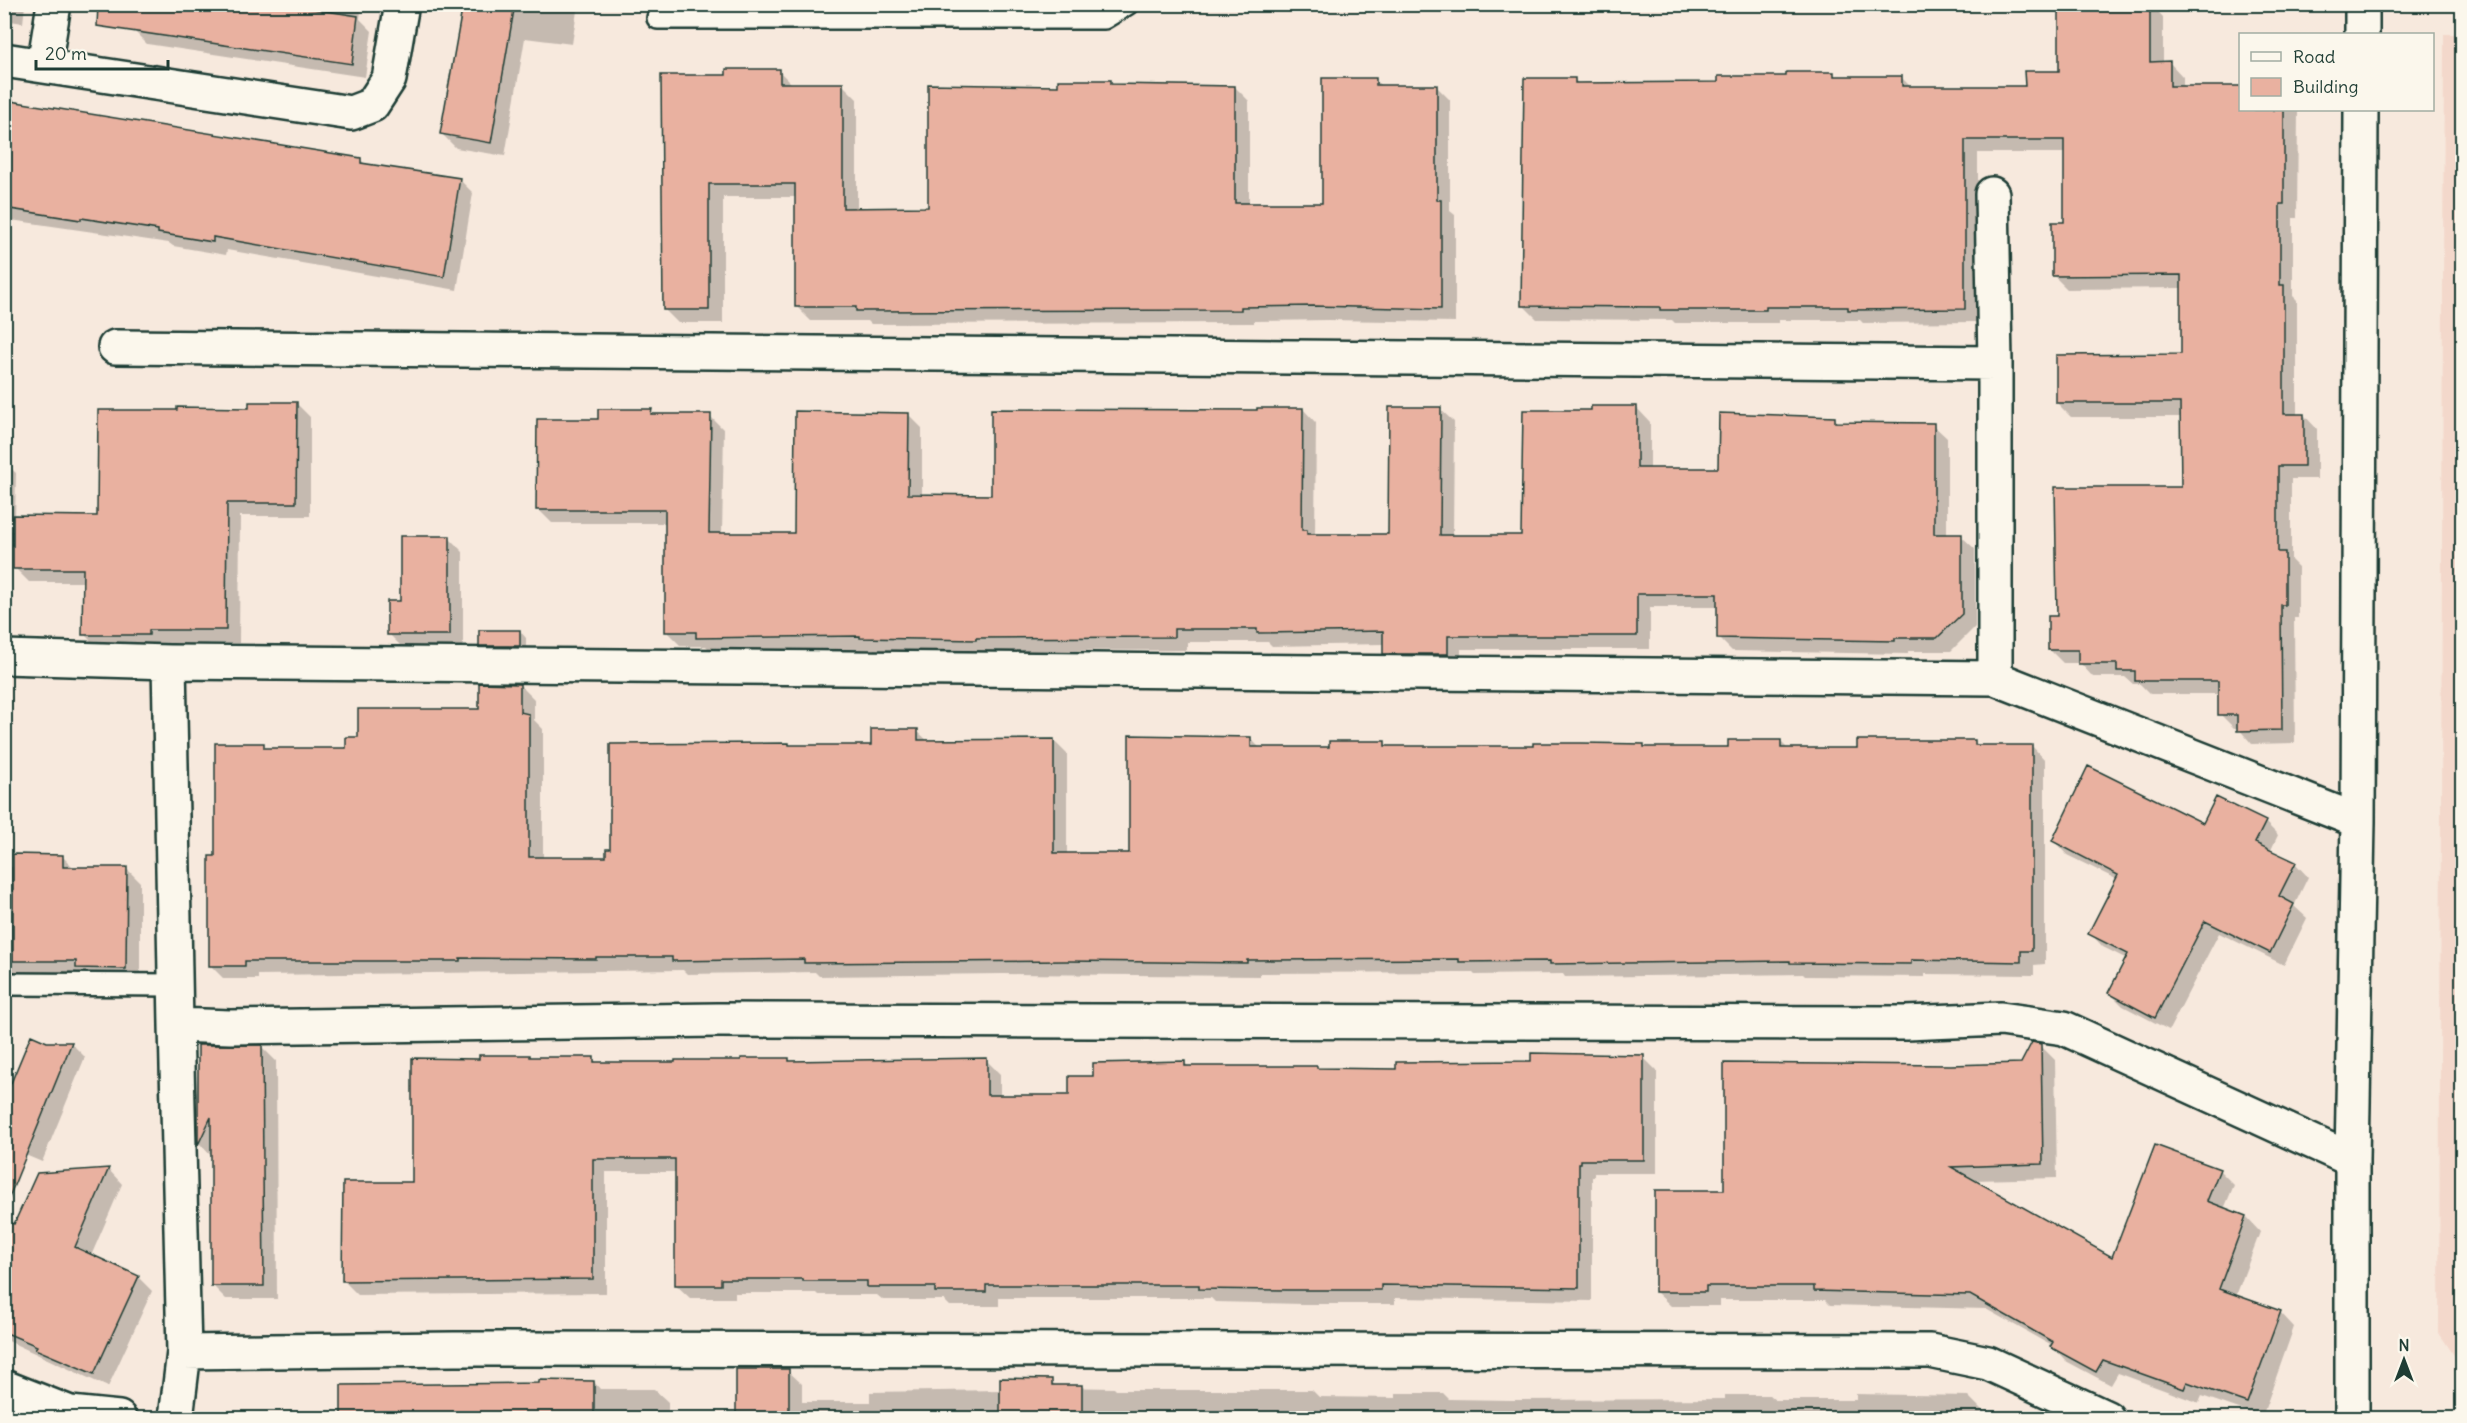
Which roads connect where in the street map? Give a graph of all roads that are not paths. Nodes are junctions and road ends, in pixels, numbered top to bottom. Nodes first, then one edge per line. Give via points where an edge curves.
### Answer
1 (54, 4) edge
2 (402, 4) edge
3 (1127, 4) edge
4 (2362, 4) edge
5 (658, 18) dead end
6 (2362, 33) edge
7 (4, 60) edge
8 (44, 66) junction
9 (2361, 111) edge
10 (1992, 194) dead end
11 (115, 347) dead end
12 (1995, 363) junction
13 (4, 657) edge
14 (170, 662) junction
15 (1995, 678) junction
16 (2358, 821) junction
17 (4, 984) edge
18 (176, 985) junction
19 (176, 1025) junction
20 (2352, 1160) junction
21 (184, 1352) junction
22 (4, 1387) edge
23 (119, 1419) edge
24 (177, 1419) edge
25 (2107, 1419) edge
26 (2352, 1419) edge

1 - 8 street
2 - 8 street via 389,79 372,105 351,112
3 - 5 lane via 1104,18
4 - 6 street
7 - 8 street
9 - 16 street
10 - 12 street
11 - 12 street
12 - 15 street
13 - 14 street
14 - 15 street
14 - 18 street
15 - 16 street
16 - 20 street
17 - 18 lane
18 - 19 street
19 - 20 street via 718,1020 1906,1023 2001,1019 2064,1028
19 - 21 street
20 - 26 street
21 - 24 street
21 - 25 street via 1930,1351 1988,1363
22 - 23 street via 70,1413

